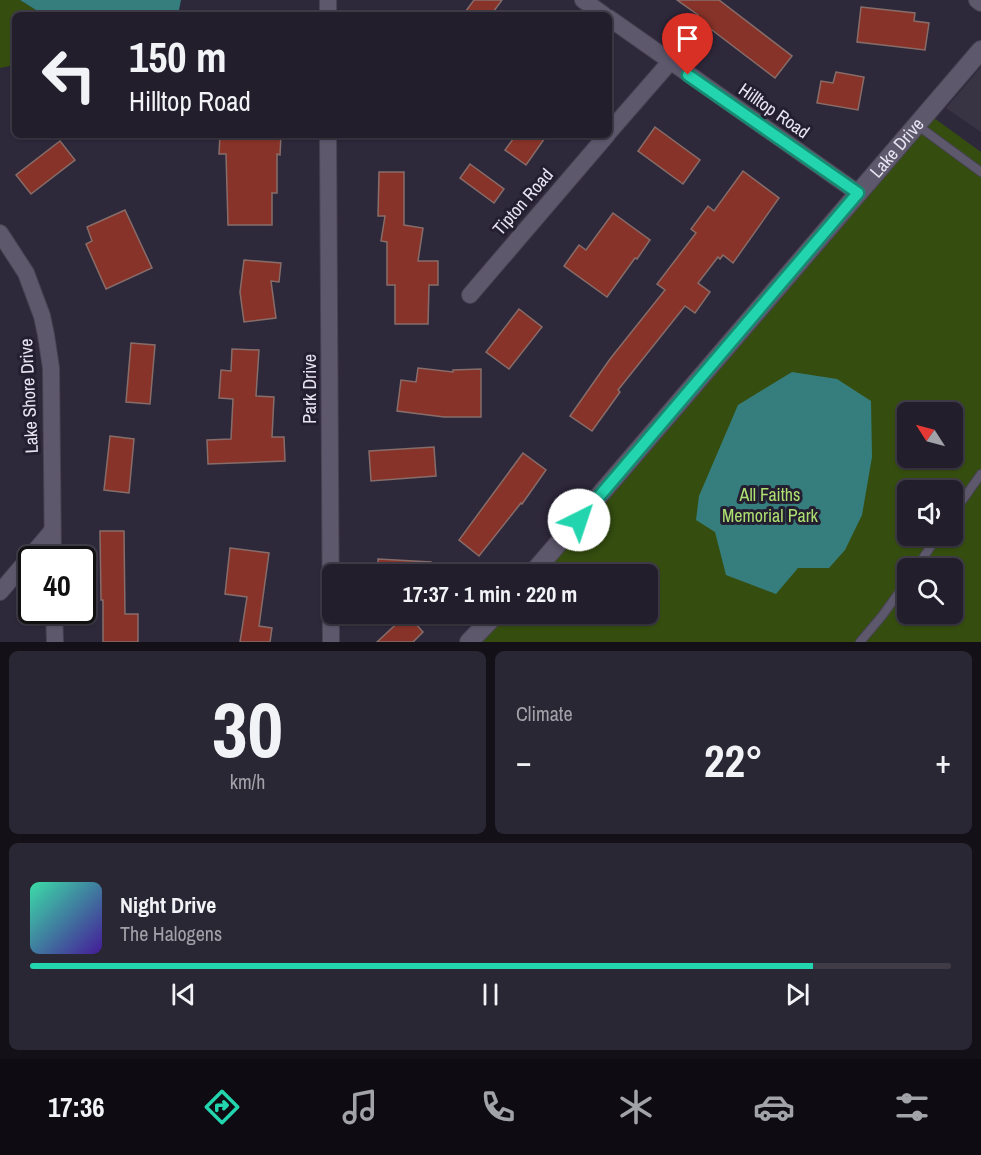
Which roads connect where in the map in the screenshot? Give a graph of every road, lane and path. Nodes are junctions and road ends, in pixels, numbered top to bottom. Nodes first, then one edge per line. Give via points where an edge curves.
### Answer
1 (583, 0) edge
2 (977, 0) edge
3 (981, 3) edge
4 (600, 12) edge
5 (612, 20) edge
6 (981, 50) edge
7 (670, 62) junction
8 (916, 125) junction
9 (612, 129) edge
10 (328, 138) edge
11 (605, 138) edge
12 (981, 172) edge
13 (858, 193) junction
14 (0, 233) edge
15 (470, 295) dead end
16 (981, 474) edge
17 (963, 499) edge
18 (52, 531) junction
19 (53, 546) edge
20 (541, 564) edge
21 (0, 592) edge
22 (897, 595) edge
23 (54, 624) edge
24 (486, 624) edge
25 (55, 642) edge
26 (331, 642) edge
27 (469, 642) edge
28 (860, 642) edge

1 - 4 street
2 - 3 street
5 - 7 street, Hilltop Road
6 - 8 street, Lake Drive
7 - 9 street, Tipton Road
7 - 13 street, Hilltop Road
8 - 12 lane
8 - 13 street, Lake Drive
10 - 26 street, Park Drive
11 - 15 street, Tipton Road
13 - 20 street, Lake Drive
14 - 18 street, Lake Shore Drive via 26,273 46,335 51,368
16 - 17 lane
18 - 19 street, Lake Shore Drive
18 - 21 street
22 - 28 lane
23 - 25 street
24 - 27 street

